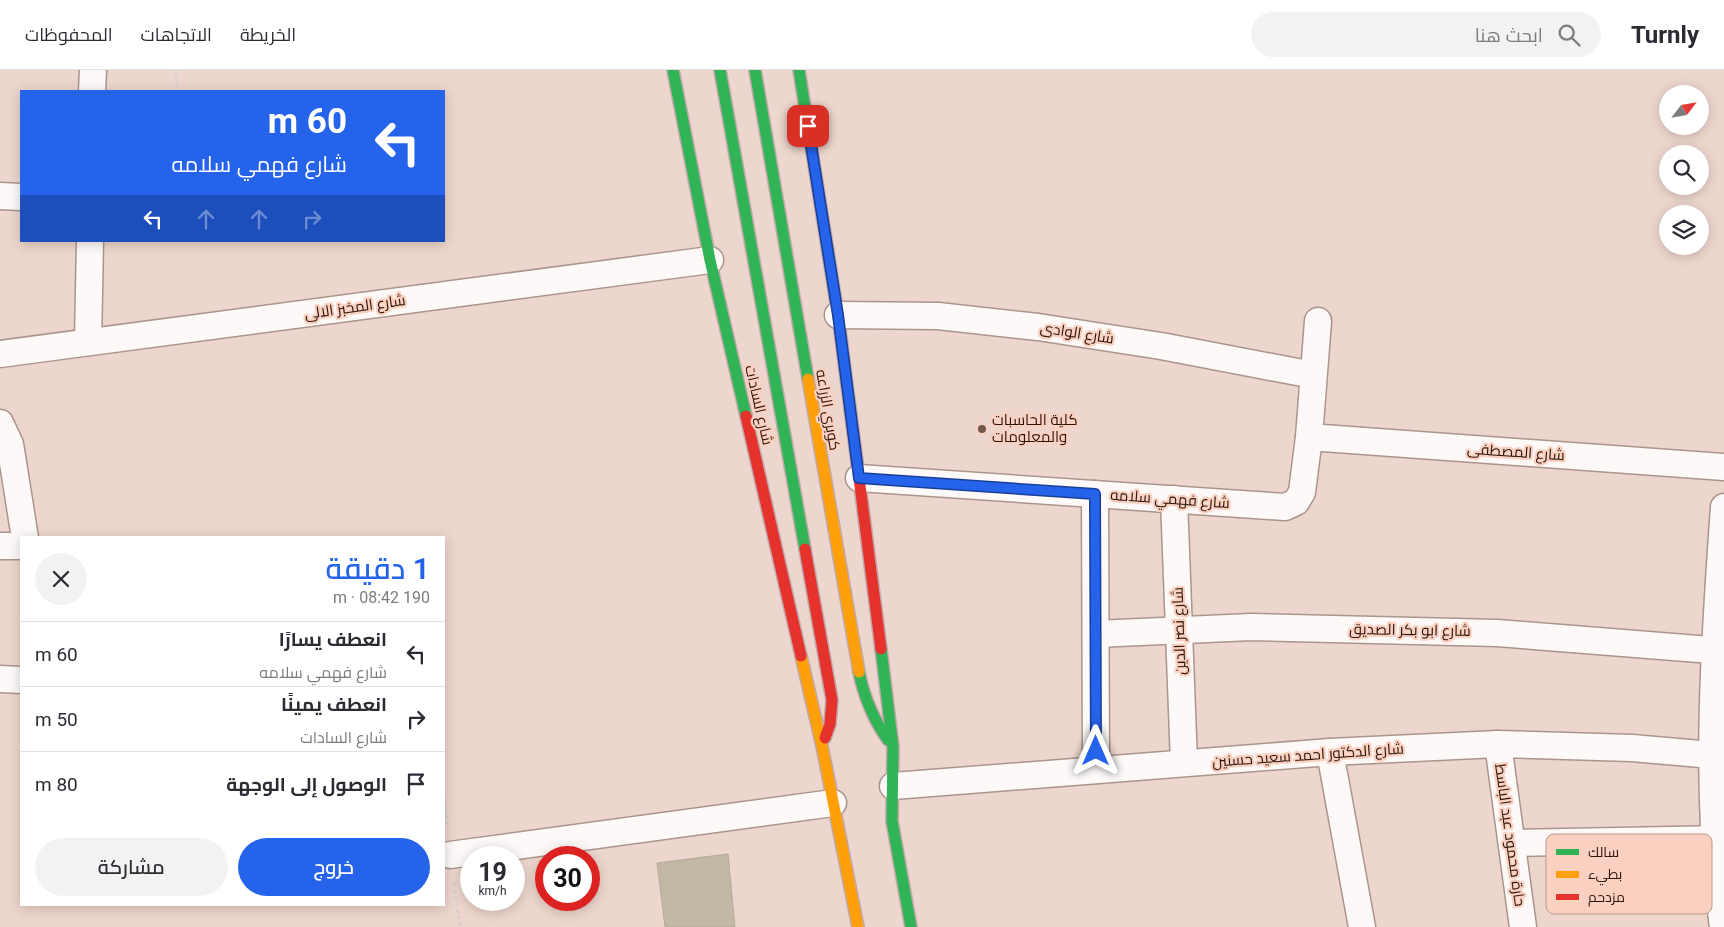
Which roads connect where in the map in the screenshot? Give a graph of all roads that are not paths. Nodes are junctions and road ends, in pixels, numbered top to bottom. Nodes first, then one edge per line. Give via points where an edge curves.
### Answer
1 (93, 70) edge
2 (673, 70) edge
3 (720, 70) edge
4 (755, 70) edge
5 (799, 70) edge
6 (92, 90) edge
7 (0, 196) edge
8 (20, 197) edge
9 (90, 242) edge
10 (710, 260) junction
11 (838, 315) junction
12 (1318, 321) dead end
13 (88, 342) junction
14 (0, 354) edge
15 (1313, 375) junction
16 (0, 422) edge
17 (1309, 436) junction
18 (1724, 467) edge
19 (859, 478) junction
20 (1095, 494) junction
21 (1174, 500) junction
22 (1724, 507) edge
23 (25, 536) edge
24 (0, 546) edge
25 (20, 546) edge
26 (1179, 630) junction
27 (1096, 634) junction
28 (1719, 651) edge
29 (0, 679) edge
30 (20, 680) edge
31 (1498, 744) junction
32 (822, 746) junction
33 (893, 747) junction
34 (1330, 752) junction
35 (1719, 755) edge
36 (1184, 763) junction
37 (1096, 770) junction
38 (893, 786) junction
39 (833, 803) junction
40 (1719, 839) edge
41 (1546, 842) edge
42 (1512, 843) junction
43 (450, 856) road end
44 (858, 927) edge
45 (911, 927) edge
46 (1362, 927) edge
47 (1523, 927) edge
48 (1723, 927) edge

1 - 6 street
2 - 10 highway, شارع السادات
3 - 32 highway via 832,700 830,724
4 - 33 highway, كوبري الزراعه via 863,694 875,722
5 - 11 highway
7 - 8 street
9 - 13 street
10 - 13 street, شارع المخبز الالى
10 - 32 highway, شارع السادات
11 - 15 street, شارع الوادى via 938,316 1038,326
11 - 19 highway
12 - 15 street, شارع فهمي سلامه
13 - 14 street, شارع المخبز الالى
15 - 17 street, شارع فهمي سلامه
16 - 23 street via 10,444
17 - 18 street, شارع المصطفى
17 - 21 street, شارع فهمي سلامه via 1302,492 1291,505
19 - 20 street, شارع فهمي سلامه
19 - 33 highway
20 - 21 street, شارع فهمي سلامه
20 - 27 street
21 - 26 street, شارع نصر الدين
22 - 28 street
24 - 25 street
26 - 27 street, شارع ابو بكر الصديق
26 - 28 street, شارع ابو بكر الصديق via 1251,627 1497,632
26 - 36 street, شارع نصر الدين
27 - 37 street
28 - 35 street
29 - 30 street
31 - 34 street, شارع الدكتور احمد سعيد حسنين
31 - 35 street, شارع الدكتور احمد سعيد حسنين via 1632,748
31 - 42 street, حارة محمود عبد الباسط
32 - 39 highway, شارع السادات
33 - 38 highway
34 - 36 street, شارع الدكتور احمد سعيد حسنين
34 - 46 street
35 - 40 street
36 - 37 street, شارع الدكتور احمد سعيد حسنين
37 - 38 street, شارع الدكتور احمد سعيد حسنين
38 - 45 highway via 892,822
39 - 43 street
39 - 44 highway, شارع السادات
40 - 48 street via 1717,880
41 - 42 street
42 - 47 street, حارة محمود عبد الباسط

